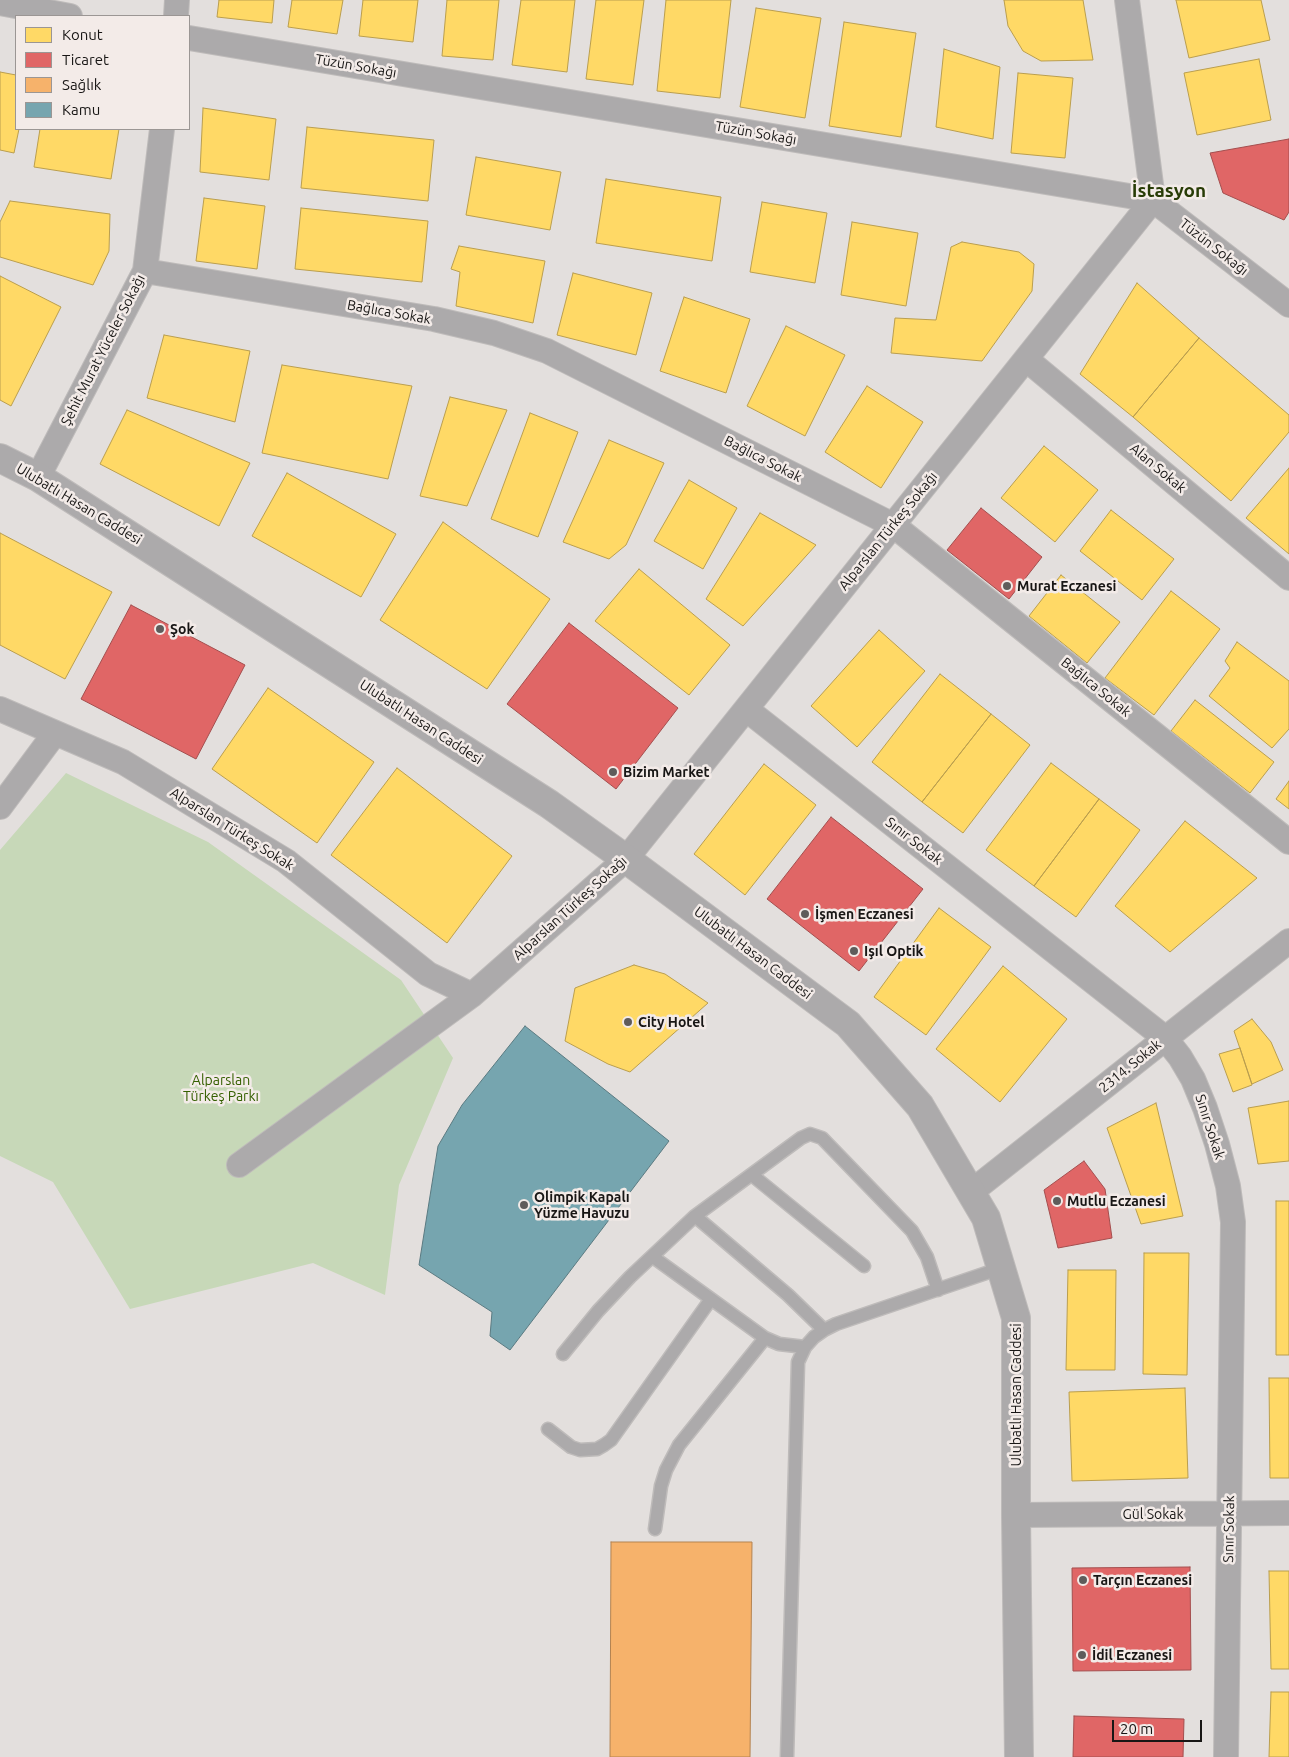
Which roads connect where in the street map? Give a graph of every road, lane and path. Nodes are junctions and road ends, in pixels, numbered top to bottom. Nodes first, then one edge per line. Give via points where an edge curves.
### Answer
1 (178, 0) edge
2 (1127, 0) edge
3 (0, 4) edge
4 (64, 15) edge
5 (176, 15) edge
6 (190, 38) edge
7 (162, 130) edge
8 (1153, 200) junction
9 (145, 271) junction
10 (1289, 305) edge
11 (1026, 359) junction
12 (0, 458) edge
13 (38, 476) junction
14 (893, 525) junction
15 (1289, 578) edge
16 (0, 709) edge
17 (746, 709) junction
18 (56, 733) junction
19 (0, 807) edge
20 (1289, 842) edge
21 (626, 859) junction
22 (1289, 941) edge
23 (472, 995) junction
24 (1165, 1038) junction
25 (239, 1165) dead end
26 (752, 1174) junction
27 (971, 1192) junction
28 (695, 1216) junction
29 (653, 1257) junction
30 (864, 1266) dead end
31 (1002, 1268) junction
32 (938, 1290) junction
33 (711, 1299) junction
34 (824, 1330) junction
35 (766, 1338) junction
36 (805, 1347) junction
37 (563, 1354) dead end
38 (548, 1428) dead end
39 (1229, 1514) junction
40 (1289, 1514) edge
41 (1016, 1515) junction
42 (655, 1529) dead end
43 (787, 1757) edge
44 (1019, 1757) edge
45 (1226, 1757) edge

1 - 5 street
2 - 8 street
3 - 4 street
6 - 8 street, Tüzün Sokağı
7 - 9 street, Şehit Murat Yüceler Sokağı
8 - 10 street, Tüzün Sokağı
8 - 11 street, Alparslan Türkeş Sokağı
9 - 13 street, Şehit Murat Yüceler Sokağı
9 - 14 street, Bağlıca Sokak via 434,319 519,341 548,351
11 - 14 street, Alparslan Türkeş Sokağı
11 - 15 street, Alan Sokak
12 - 13 street, Ulubatlı Hasan Caddesi
13 - 21 street, Ulubatlı Hasan Caddesi via 549,804
14 - 17 street, Alparslan Türkeş Sokağı
14 - 20 street, Bağlıca Sokak
16 - 18 street, Alparslan Türkeş Sokak
17 - 21 street, Alparslan Türkeş Sokağı
17 - 24 street, Sınır Sokak
18 - 19 street
18 - 23 street, Alparslan Türkeş Sokak via 123,762 286,861 428,974
21 - 23 street, Alparslan Türkeş Sokağı
21 - 27 street, Ulubatlı Hasan Caddesi via 848,1024 920,1106
22 - 24 street, 2314. Sokak
23 - 25 street, Alparslan Türkeş Sokağı
24 - 27 street, 2314. Sokak
24 - 39 street, Sınır Sokak via 1189,1072 1205,1108 1228,1186 1233,1222
26 - 28 lane
26 - 30 lane
26 - 32 lane via 805,1135 822,1138 912,1231 927,1257
27 - 31 street, Ulubatlı Hasan Caddesi via 986,1218
28 - 29 lane
28 - 34 lane
29 - 33 lane
29 - 37 lane via 598,1311
31 - 32 lane
31 - 41 street, Ulubatlı Hasan Caddesi via 1016,1318
32 - 34 lane via 852,1317
33 - 35 lane
33 - 38 lane via 604,1445 597,1449 570,1447
34 - 36 lane
35 - 36 lane
35 - 42 lane via 679,1444 661,1486
36 - 43 lane via 798,1362
39 - 40 street, Gül Sokak
39 - 41 street, Gül Sokak
39 - 45 street, Sınır Sokak
41 - 44 street, Ulubatlı Hasan Caddesi

